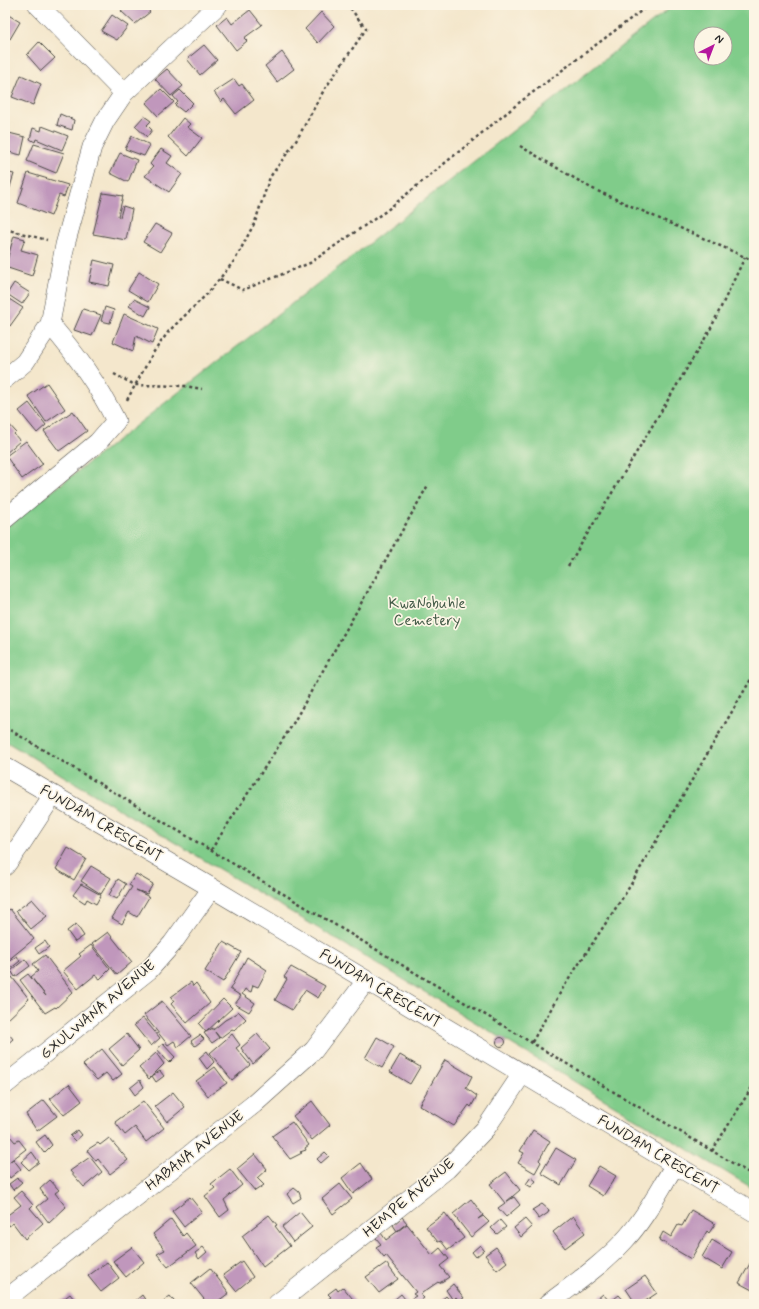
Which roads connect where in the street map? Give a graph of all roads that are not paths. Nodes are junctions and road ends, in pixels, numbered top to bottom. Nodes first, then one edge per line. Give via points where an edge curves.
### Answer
1 (38, 5) edge
2 (218, 5) edge
3 (124, 93) junction
4 (50, 324) junction
5 (5, 379) edge
6 (5, 519) edge
7 (5, 768) edge
8 (53, 795) junction
9 (5, 866) edge
10 (212, 888) junction
11 (366, 981) junction
12 (522, 1074) junction
13 (5, 1085) edge
14 (675, 1165) junction
15 (754, 1212) edge
16 (5, 1300) edge
17 (277, 1304) edge
18 (548, 1304) edge

1 - 3 street
2 - 3 street
3 - 4 street via 92,147 65,245
4 - 5 street via 25,362
4 - 6 street via 101,391 116,421 98,442
7 - 8 street, FUNDAM CRESCENT
8 - 9 street
8 - 10 street, FUNDAM CRESCENT
10 - 11 street, FUNDAM CRESCENT
10 - 13 street, GXULWANA AVENUE via 172,944 149,970
11 - 12 street, FUNDAM CRESCENT
11 - 16 street, HABANA AVENUE via 314,1050 287,1076
12 - 14 street, FUNDAM CRESCENT
12 - 17 street, HEMPE AVENUE via 486,1128 447,1169
14 - 15 street, FUNDAM CRESCENT
14 - 18 street via 640,1222 624,1241 608,1257

